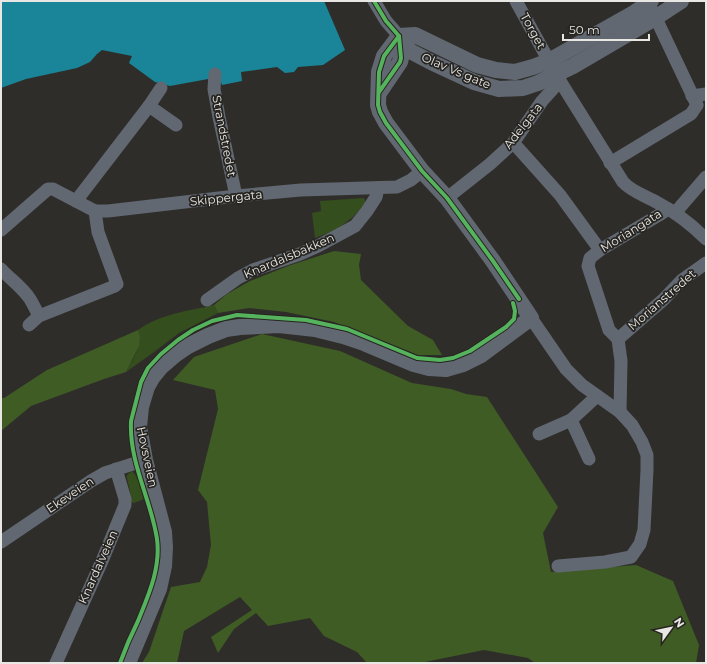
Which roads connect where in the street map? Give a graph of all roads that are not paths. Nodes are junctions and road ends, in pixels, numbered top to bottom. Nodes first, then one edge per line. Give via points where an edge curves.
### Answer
1 (374, 1) edge
2 (516, 1) edge
3 (681, 1) edge
4 (649, 2) edge
5 (656, 18) junction
6 (399, 36) junction
7 (555, 72) junction
8 (215, 74) dead end
9 (161, 88) dead end
10 (706, 94) edge
11 (698, 102) edge
12 (148, 106) junction
13 (176, 125) dead end
14 (513, 143) junction
15 (610, 163) junction
16 (422, 171) junction
17 (706, 177) edge
18 (378, 188) junction
19 (236, 196) junction
20 (447, 198) junction
21 (76, 201) junction
22 (95, 211) junction
23 (671, 211) junction
24 (2, 228) edge
25 (706, 239) edge
26 (600, 250) junction
27 (706, 263) edge
28 (1, 269) edge
29 (207, 300) dead end
30 (531, 318) junction
31 (618, 339) junction
32 (597, 396) junction
33 (620, 412) junction
34 (571, 420) junction
35 (539, 434) dead end
36 (589, 459) dead end
37 (145, 460) junction
38 (116, 469) junction
39 (1, 542) edge
40 (558, 566) dead end
41 (56, 663) edge
42 (128, 663) edge

1 - 6 street
2 - 7 street, Torget
3 - 5 street, Olav Vs gate
4 - 5 street
4 - 7 street, Olav Vs gate
5 - 7 street, Olav Vs gate
5 - 11 street
6 - 7 street, Olav Vs gate via 415,35 477,65 496,70 515,72 533,67
6 - 16 street via 384,56 379,72 380,112
7 - 14 street, Adelgata via 542,102
7 - 15 street, Torget
8 - 19 street, Strandstredet via 214,89
9 - 12 street
10 - 11 street
11 - 15 street via 691,114
12 - 13 street
12 - 21 street
14 - 20 street, Adelgata
14 - 26 street via 560,195
15 - 23 street, Torget via 627,187
16 - 18 street, Skippergata via 397,187
16 - 20 street
17 - 23 street, Moriangata
18 - 19 street, Skippergata via 301,190
18 - 29 street, Knardalsbakken via 376,197 355,226 318,246 253,270
19 - 22 street, Skippergata via 124,210
20 - 30 street
21 - 22 street, Skippergata
21 - 24 street, Skippergata via 48,189
22 - 28 street via 98,232 117,284 115,286 34,320 30,299
23 - 25 street, Torget
23 - 26 street, Moriangata
26 - 31 street, Moriangata via 590,258 588,266 608,330
27 - 31 street, Morianstredet via 682,280
30 - 32 street via 566,369
30 - 37 street, Hovsveien via 481,355 446,369 414,364 364,343 315,329 279,325 226,329 188,346 160,367 152,378 144,396 139,427
31 - 33 street via 621,361
32 - 33 street
32 - 34 street
33 - 40 street via 632,425 646,455 644,530 640,544 631,557
34 - 35 street
34 - 36 street
37 - 38 street, Ekeveien
37 - 42 street, Hovsveien via 164,532 164,566 159,589
38 - 39 street, Ekeveien via 91,480
38 - 41 street, Knardalveien via 125,499 124,504

